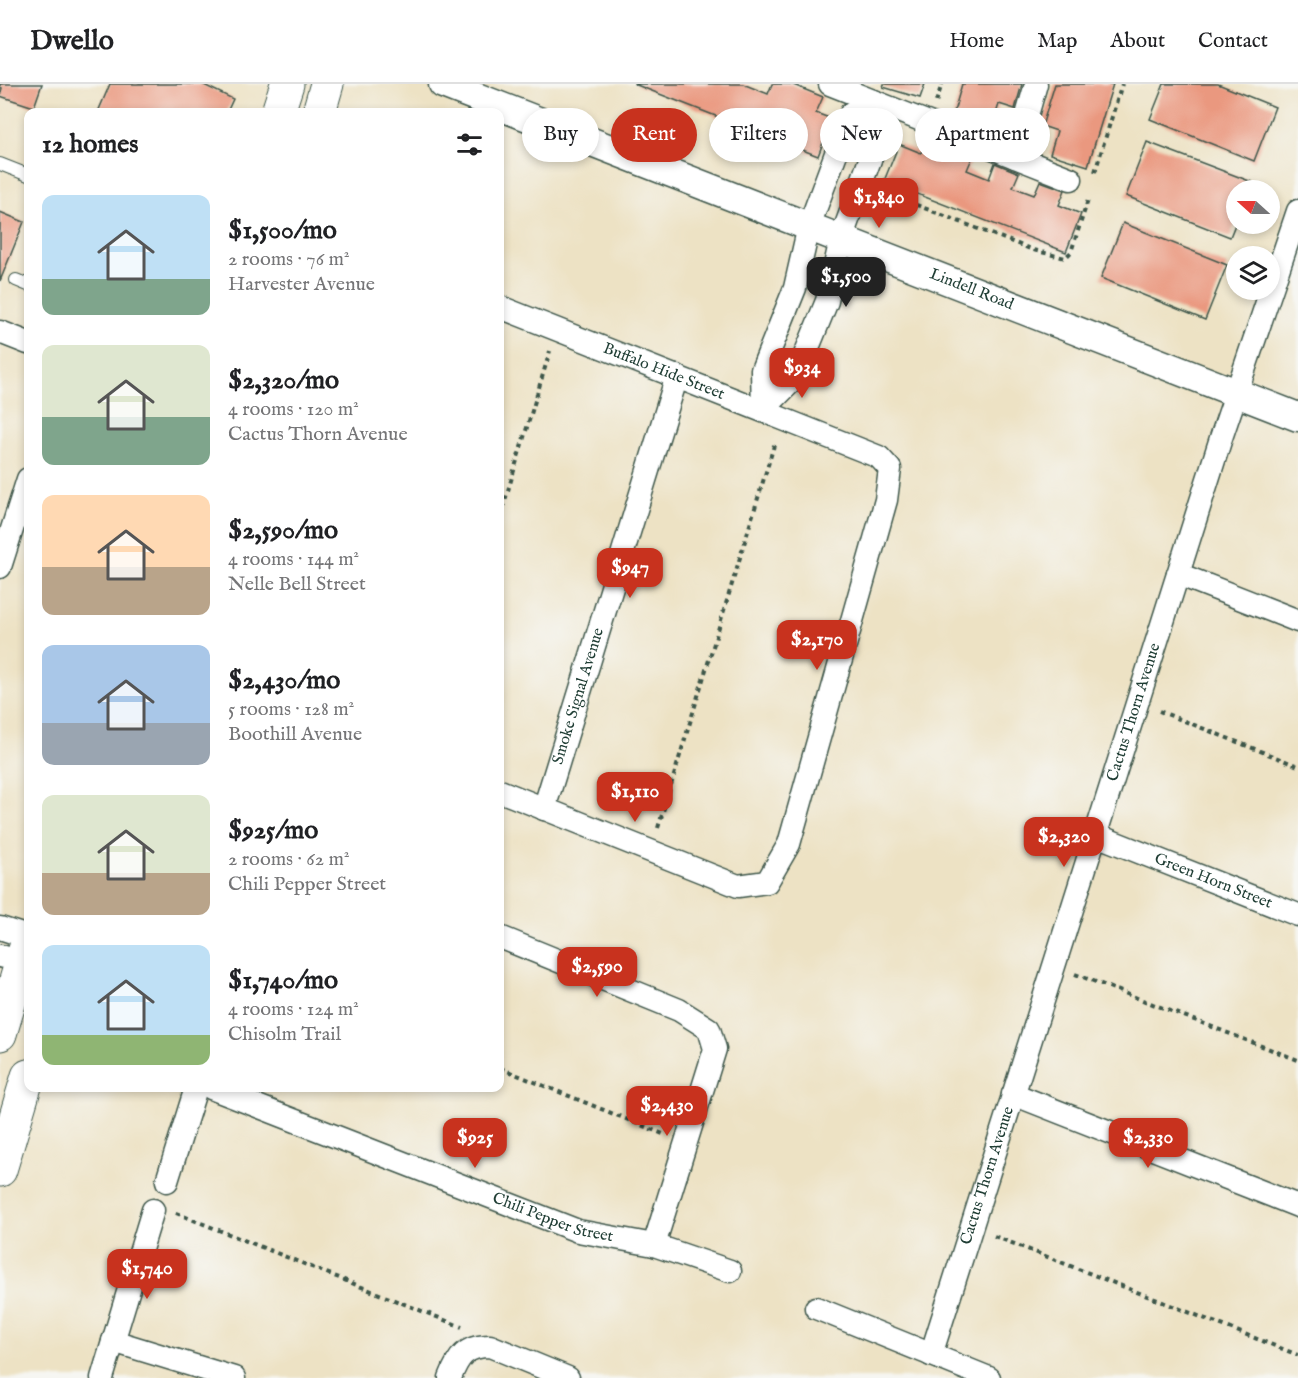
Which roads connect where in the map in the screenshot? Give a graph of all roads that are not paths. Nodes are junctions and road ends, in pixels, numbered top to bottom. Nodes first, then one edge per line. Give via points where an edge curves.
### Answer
1 (287, 84) edge
2 (327, 84) edge
3 (443, 84) edge
4 (1036, 84) edge
5 (842, 86) edge
6 (874, 101) junction
7 (279, 108) edge
8 (320, 108) edge
9 (1029, 108) edge
10 (915, 117) edge
11 (1028, 162) edge
12 (0, 164) edge
13 (24, 173) edge
14 (1075, 181) road end
15 (1298, 212) edge
16 (808, 226) junction
17 (841, 239) junction
18 (16, 280) dead end
19 (24, 283) edge
20 (504, 309) edge
21 (0, 332) edge
22 (24, 341) edge
23 (677, 376) junction
24 (1236, 393) junction
25 (773, 414) junction
26 (1298, 417) edge
27 (24, 491) edge
28 (2, 555) edge
29 (1178, 574) junction
30 (1298, 621) edge
31 (504, 793) edge
32 (544, 809) junction
33 (1096, 835) junction
34 (1298, 915) edge
35 (0, 928) edge
36 (504, 939) edge
37 (21, 952) edge
38 (0, 1034) edge
39 (24, 1089) edge
40 (195, 1092) edge
41 (222, 1092) edge
42 (1013, 1094) junction
43 (0, 1170) edge
44 (167, 1181) dead end
45 (1298, 1206) edge
46 (153, 1209) road end
47 (654, 1245) junction
48 (730, 1271) dead end
49 (816, 1308) dead end
50 (113, 1341) junction
51 (931, 1354) junction
52 (102, 1378) edge
53 (234, 1378) edge
54 (450, 1378) edge
55 (568, 1378) edge
56 (989, 1378) edge

1 - 7 main road
2 - 8 main road
3 - 16 street, Lindell Road
4 - 9 street
5 - 6 street
6 - 10 street
6 - 16 street via 851,113
6 - 17 street via 883,124
11 - 14 street
12 - 13 lane
15 - 24 street, Cactus Thorn Avenue
16 - 17 street, Lindell Road
16 - 25 street via 795,288 762,370
17 - 24 street, Lindell Road
17 - 25 street via 827,301 796,377
18 - 19 lane
20 - 23 street, Buffalo Hide Street
21 - 22 street
23 - 25 street, Buffalo Hide Street
23 - 32 street, Smoke Signal Avenue
24 - 26 street, Lindell Road
24 - 29 street, Cactus Thorn Avenue
25 - 32 street, Buffalo Hide Street via 879,457 890,469 886,500 789,844 766,882 738,886
27 - 28 street
29 - 30 street
29 - 33 street, Cactus Thorn Avenue
31 - 32 street
33 - 34 street, Green Horn Street
33 - 42 street, Cactus Thorn Avenue
35 - 37 street
36 - 47 street via 679,1010 709,1029 716,1049
37 - 38 main road
39 - 43 main road
40 - 44 street
41 - 47 street, Chili Pepper Street via 578,1231
42 - 45 street
42 - 51 street, Cactus Thorn Avenue
46 - 50 street
47 - 48 street, Chili Pepper Street
49 - 51 street
50 - 52 street
50 - 53 street
51 - 56 street
54 - 55 street via 457,1360 483,1346

